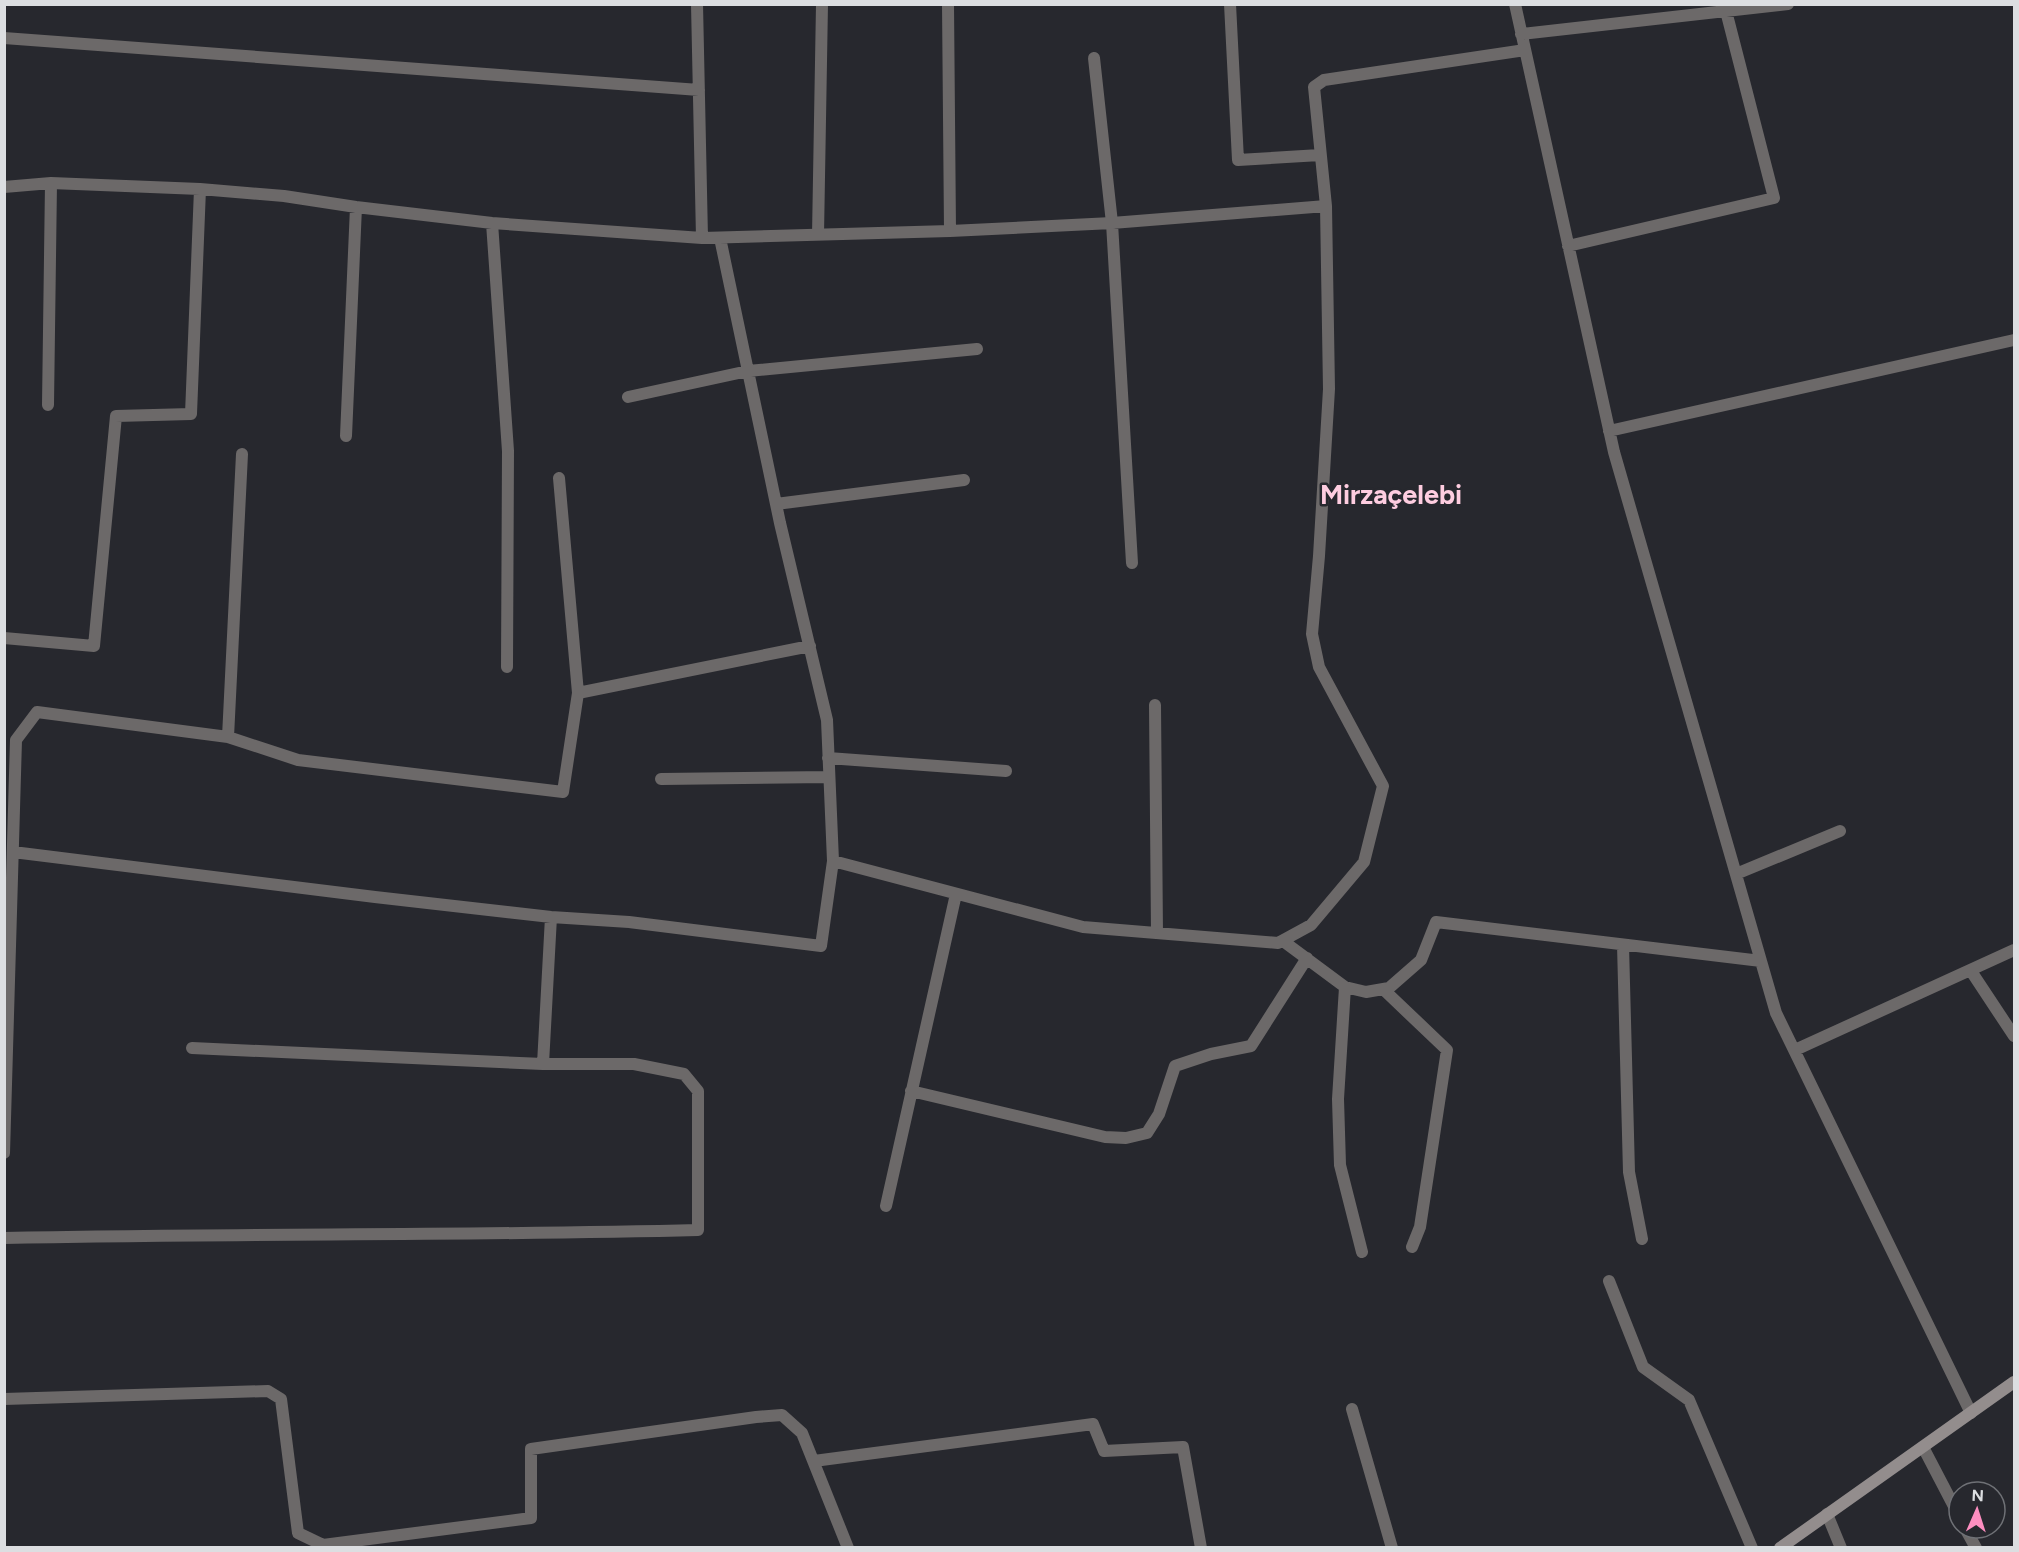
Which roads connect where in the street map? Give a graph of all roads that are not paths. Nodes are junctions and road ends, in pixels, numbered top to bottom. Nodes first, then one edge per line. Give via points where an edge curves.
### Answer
1 (697, 4) edge
2 (822, 4) edge
3 (948, 4) edge
4 (1230, 4) edge
5 (1515, 4) edge
6 (1788, 4) edge
7 (1726, 12) junction
8 (1521, 34) junction
9 (4, 38) edge
10 (1525, 50) junction
11 (1094, 58) dead end
12 (699, 90) junction
13 (1320, 155) junction
14 (51, 183) junction
15 (4, 187) edge
16 (200, 189) junction
17 (1326, 206) junction
18 (356, 207) junction
19 (492, 223) junction
20 (1112, 223) junction
21 (950, 231) junction
22 (818, 235) junction
23 (702, 238) junction
24 (720, 238) junction
25 (1568, 246) junction
26 (2014, 340) edge
27 (977, 350) dead end
28 (748, 370) junction
29 (628, 397) dead end
30 (48, 405) dead end
31 (1609, 431) junction
32 (346, 436) dead end
33 (243, 454) dead end
34 (559, 478) dead end
35 (964, 480) dead end
36 (776, 504) junction
37 (1132, 563) dead end
38 (4, 638) edge
39 (810, 646) junction
40 (507, 667) dead end
41 (578, 693) junction
42 (1155, 705) dead end
43 (228, 737) junction
44 (828, 758) junction
45 (1006, 771) dead end
46 (829, 777) junction
47 (661, 779) dead end
48 (1840, 831) dead end
49 (13, 852) junction
50 (832, 861) junction
51 (1736, 874) junction
52 (956, 894) junction
53 (551, 916) junction
54 (1157, 933) junction
55 (1282, 941) junction
56 (1623, 945) junction
57 (2014, 951) edge
58 (1307, 958) junction
59 (1761, 961) junction
60 (1971, 971) junction
61 (1345, 987) junction
62 (1383, 989) junction
63 (2014, 1036) edge
64 (192, 1048) dead end
65 (1795, 1050) junction
66 (543, 1065) junction
67 (911, 1091) junction
68 (4, 1154) edge
69 (886, 1206) dead end
70 (4, 1238) edge
71 (1642, 1239) dead end
72 (1412, 1247) dead end
73 (1362, 1252) dead end
74 (1609, 1281) dead end
75 (2014, 1382) edge
76 (4, 1399) edge
77 (1352, 1409) dead end
78 (1971, 1413) junction
79 (1923, 1447) junction
80 (814, 1461) junction
81 (1947, 1493) edge
82 (1827, 1514) junction
83 (848, 1548) edge
84 (1201, 1548) edge
85 (1392, 1548) edge
86 (1752, 1548) edge
87 (1780, 1548) edge
88 (1841, 1548) edge

1 - 12 street
2 - 22 street
3 - 21 street
4 - 13 street via 1238,160
5 - 8 street
6 - 7 street
7 - 8 street
7 - 25 street via 1774,198
8 - 10 street
9 - 12 street
10 - 13 street via 1324,80 1314,87
10 - 25 street
11 - 20 street
12 - 23 street
13 - 17 street
14 - 15 street
14 - 16 street
14 - 30 street
16 - 18 street
16 - 38 street via 191,414 116,416 94,646
17 - 20 street
17 - 55 street via 1329,389 1312,634 1319,667 1383,786 1364,862 1311,925
18 - 19 street
18 - 32 street
19 - 23 street
19 - 40 street via 508,451
20 - 21 street
20 - 37 street
21 - 22 street
22 - 24 street
23 - 24 street
24 - 28 street
25 - 31 street
26 - 31 street
27 - 28 street
28 - 29 street
28 - 36 street
31 - 51 street
33 - 43 street
34 - 41 street
35 - 36 street
36 - 39 street
39 - 41 street
39 - 44 street via 827,720
41 - 43 street via 563,792 298,760
42 - 54 street
43 - 49 street via 37,712 16,740
44 - 45 street
44 - 46 street
46 - 47 street
46 - 50 street
48 - 51 street
49 - 53 street
49 - 68 street
50 - 52 street
50 - 53 street via 821,946
51 - 59 street
52 - 54 street via 1083,927
52 - 67 street
53 - 66 street
54 - 55 street
55 - 58 street
56 - 59 street
56 - 62 street via 1436,922 1421,960
56 - 71 street via 1629,1172
57 - 60 street
58 - 61 street
58 - 67 street via 1251,1047 1175,1066 1159,1114 1147,1133 1105,1137
59 - 65 street via 1776,1013
60 - 63 street
60 - 65 street
61 - 62 street via 1366,992
61 - 73 street via 1338,1099 1340,1165
62 - 72 street via 1447,1050 1420,1227
64 - 66 street
65 - 78 street
66 - 70 street via 634,1064 684,1074 698,1090 698,1230
67 - 69 street
74 - 86 street via 1643,1367 1689,1400
75 - 78 main road
76 - 80 street via 268,1391 281,1399 298,1533 323,1545 531,1518 531,1449 782,1415 802,1433
77 - 85 street
78 - 79 main road
79 - 81 street
79 - 82 main road
80 - 83 street
80 - 84 street via 1093,1424 1104,1451 1184,1448
82 - 87 main road
82 - 88 street

